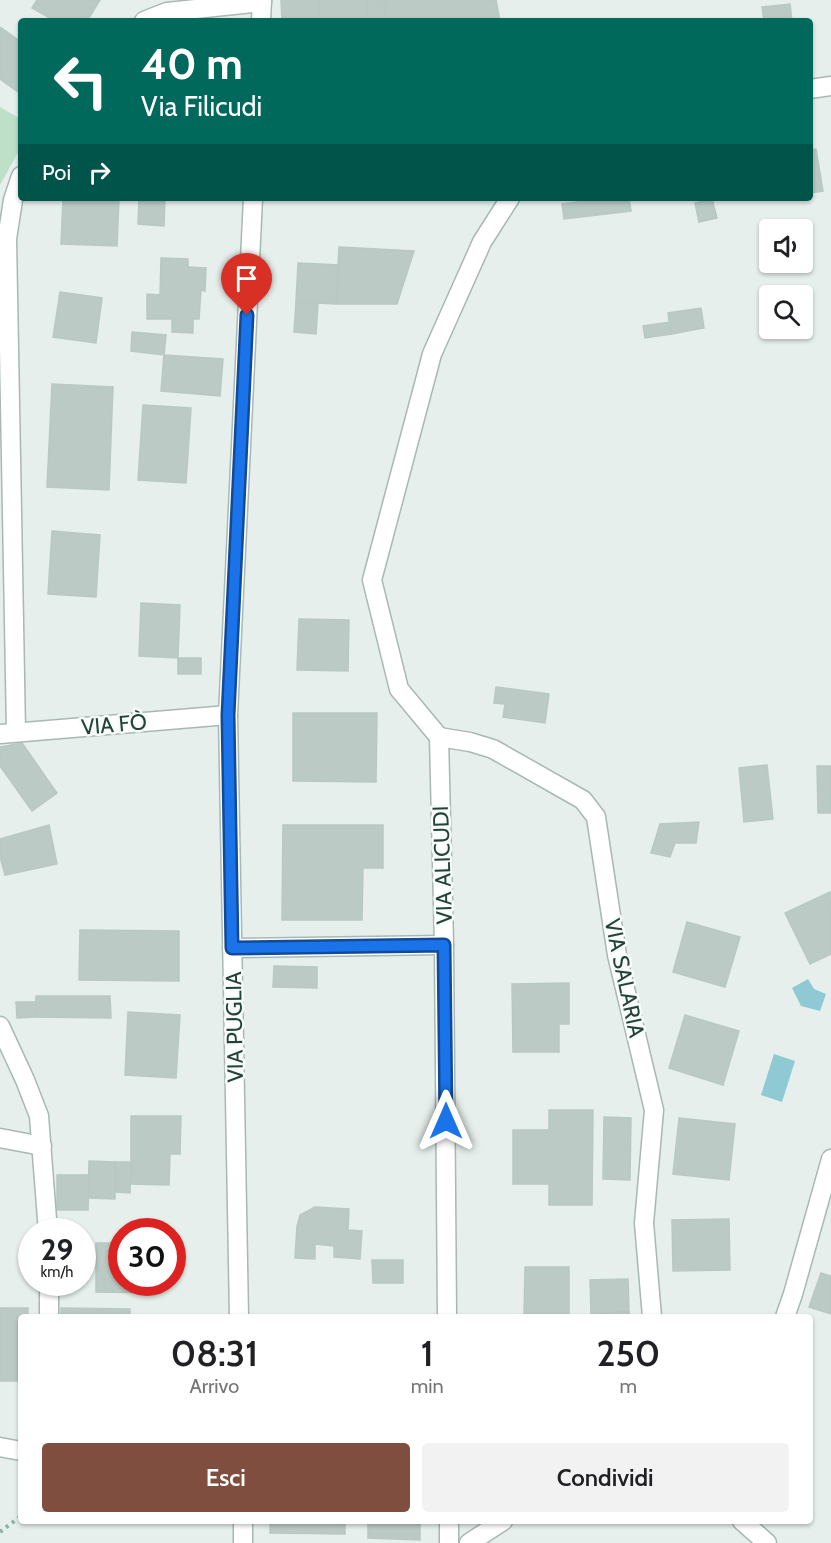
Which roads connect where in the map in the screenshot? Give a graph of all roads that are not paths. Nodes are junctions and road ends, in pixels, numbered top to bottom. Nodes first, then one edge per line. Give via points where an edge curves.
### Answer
1 (262, 1) edge
2 (152, 18) edge
3 (261, 18) edge
4 (831, 86) edge
5 (813, 89) edge
6 (18, 185) edge
7 (253, 201) edge
8 (508, 201) edge
9 (228, 715) junction
10 (8, 733) edge
11 (439, 737) junction
12 (444, 945) junction
13 (232, 948) junction
14 (0, 1026) edge
15 (0, 1138) edge
16 (42, 1146) junction
17 (831, 1159) edge
18 (47, 1218) edge
19 (49, 1296) edge
20 (49, 1314) edge
21 (239, 1314) edge
22 (447, 1314) edge
23 (652, 1314) edge
24 (786, 1314) edge
25 (0, 1447) edge
26 (18, 1450) edge
27 (243, 1524) edge
28 (449, 1524) edge
29 (498, 1524) edge
30 (745, 1524) edge
31 (243, 1543) edge
32 (449, 1543) edge
33 (469, 1543) edge
34 (766, 1543) edge

1 - 2 street via 167,12
1 - 3 street
4 - 5 street
6 - 10 street via 7,239
7 - 9 street, VIA PUGLIA
8 - 11 street via 482,242 432,354 372,580 399,689
9 - 10 street, VIA FÒ
9 - 13 street, VIA PUGLIA
11 - 12 street, VIA ALICUDI
11 - 23 street, VIA SALARIA via 493,749 583,800 596,817 617,955 654,1110 644,1223
12 - 13 street
12 - 22 street, VIA ALICUDI
13 - 21 street, VIA PUGLIA
14 - 16 street via 39,1116
15 - 16 street
16 - 18 street
17 - 24 street
19 - 20 street
25 - 26 street
27 - 31 street
28 - 32 street
29 - 33 street
30 - 34 street

